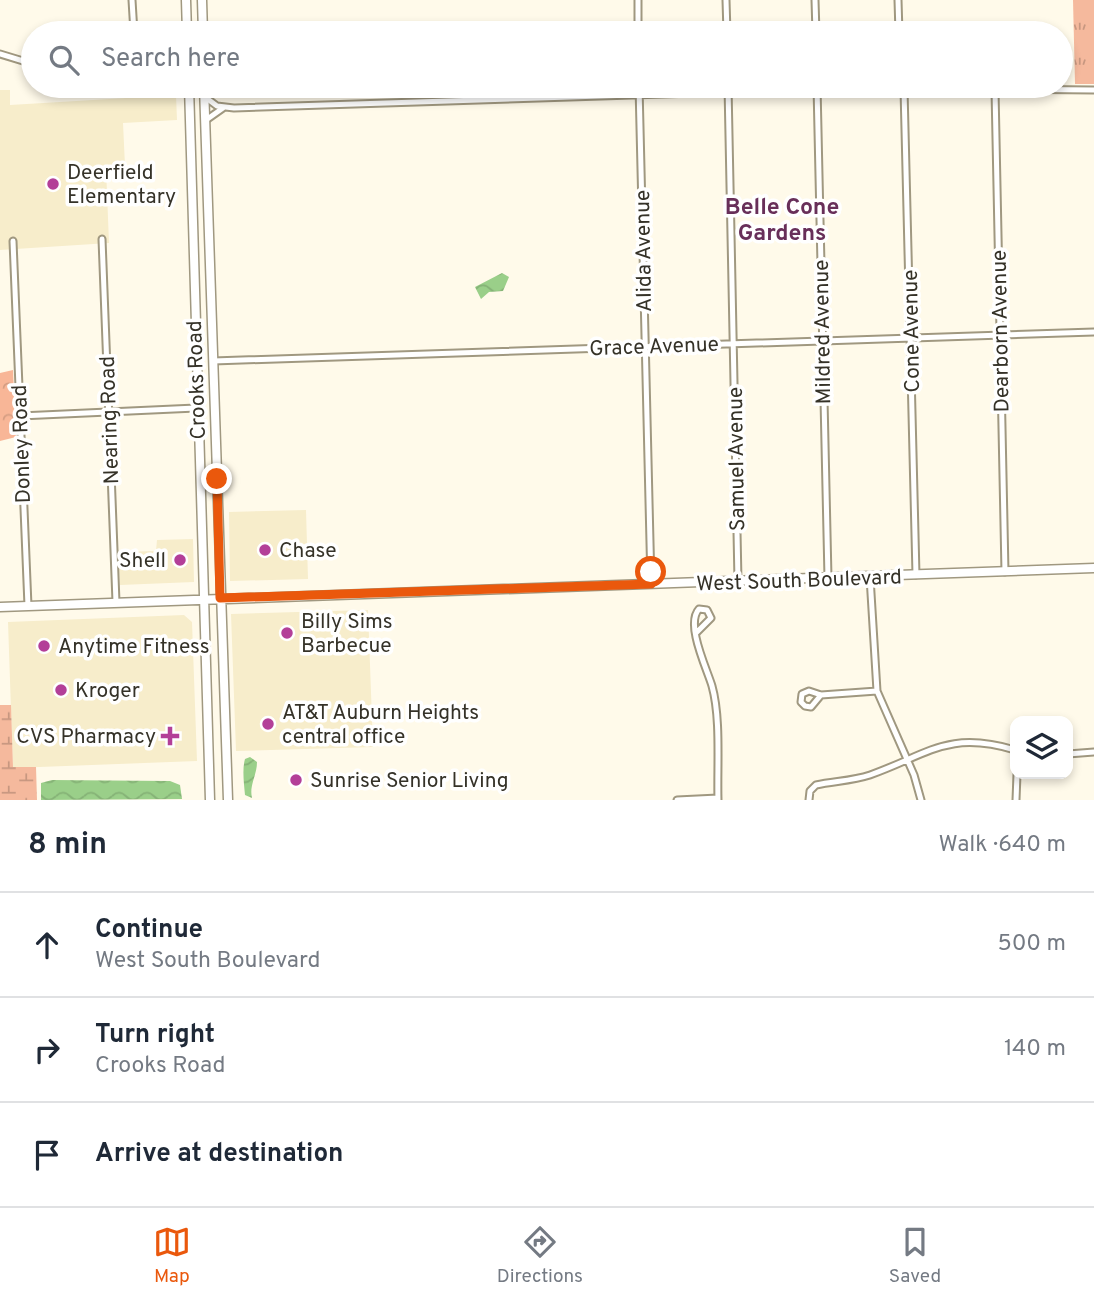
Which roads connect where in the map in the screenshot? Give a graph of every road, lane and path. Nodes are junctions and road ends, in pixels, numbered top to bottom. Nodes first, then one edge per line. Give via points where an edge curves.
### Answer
1 (132, 0) edge
2 (186, 0) edge
3 (202, 0) edge
4 (638, 0) edge
5 (726, 0) edge
6 (815, 0) edge
7 (898, 0) edge
8 (187, 10) junction
9 (203, 19) joint
10 (133, 21) edge
11 (187, 21) edge
12 (638, 21) edge
13 (727, 21) edge
14 (816, 21) edge
15 (899, 21) edge
16 (0, 54) edge
17 (21, 62) edge
18 (1073, 90) edge
19 (1094, 90) edge
20 (190, 98) edge
21 (205, 98) edge
22 (207, 98) edge
23 (512, 98) edge
24 (640, 98) edge
25 (728, 98) edge
26 (817, 98) edge
27 (904, 98) edge
28 (995, 98) edge
29 (190, 107) junction
30 (224, 107) junction
31 (206, 120) junction
32 (102, 239) dead end
33 (13, 241) dead end
34 (1094, 332) edge
35 (1000, 335) junction
36 (912, 338) junction
37 (823, 341) junction
38 (734, 344) junction
39 (645, 347) junction
40 (195, 359) junction
41 (213, 361) junction
42 (196, 408) junction
43 (215, 411) junction
44 (109, 412) junction
45 (20, 416) junction
46 (203, 561) junction
47 (219, 566) junction
48 (1094, 568) edge
49 (1005, 572) junction
50 (916, 576) junction
51 (870, 577) junction
52 (828, 578) junction
53 (738, 581) junction
54 (651, 584) junction
55 (220, 598) junction
56 (204, 599) junction
57 (116, 602) junction
58 (28, 606) junction
59 (0, 607) edge
60 (205, 630) junction
61 (697, 632) dead end
62 (221, 634) junction
63 (877, 691) junction
64 (821, 695) dead end
65 (1010, 749) edge
66 (1094, 752) edge
67 (1073, 754) edge
68 (907, 758) junction
69 (209, 776) junction
70 (1017, 779) edge
71 (227, 781) junction
72 (718, 799) edge
73 (210, 800) edge
74 (228, 800) edge
75 (677, 800) edge
76 (809, 800) edge
77 (921, 800) edge
78 (1016, 800) edge

1 - 10 street
2 - 8 main road
3 - 9 main road
4 - 12 street
5 - 13 street
6 - 14 street
7 - 15 street
8 - 9 main road via 192,20
8 - 11 main road
16 - 17 street
18 - 19 street
20 - 29 main road, Crooks Road
21 - 31 main road, Crooks Road
22 - 30 street
23 - 30 street
24 - 39 street, Alida Avenue
25 - 38 street, Samuel Avenue
26 - 37 street, Mildred Avenue
27 - 36 street, Cone Avenue
28 - 35 street, Dearborn Avenue
29 - 31 main road
29 - 40 main road, Crooks Road
30 - 31 street
31 - 41 main road, Crooks Road
32 - 44 street, Nearing Road
33 - 45 street, Donley Road
34 - 35 street, Grace Avenue
35 - 36 street, Grace Avenue
35 - 49 street, Dearborn Avenue
36 - 37 street, Grace Avenue
36 - 50 street, Cone Avenue
37 - 38 street, Grace Avenue
37 - 52 street, Mildred Avenue
38 - 39 street, Grace Avenue
38 - 53 street, Samuel Avenue
39 - 41 street, Grace Avenue
39 - 54 street, Alida Avenue
40 - 41 main road via 204,365
40 - 42 main road, Crooks Road
41 - 43 main road, Crooks Road
42 - 43 main road via 208,406
42 - 44 street
42 - 46 main road, Crooks Road
43 - 47 main road, Crooks Road
44 - 45 street
44 - 57 street, Nearing Road
45 - 58 street, Donley Road
46 - 47 main road via 209,567
46 - 56 main road, Crooks Road
47 - 55 main road, Crooks Road
48 - 49 main road, West South Boulevard
49 - 50 main road, West South Boulevard
50 - 51 main road, West South Boulevard
51 - 52 main road, West South Boulevard
51 - 63 street
52 - 53 main road, West South Boulevard
53 - 54 main road, West South Boulevard
54 - 55 main road, West South Boulevard
55 - 56 main road, West South Boulevard
55 - 62 main road, Crooks Road
56 - 57 main road, West South Boulevard
56 - 60 main road, Crooks Road
57 - 58 main road, West South Boulevard
58 - 59 main road, West South Boulevard
60 - 62 main road via 216,629
60 - 69 main road, Crooks Road
61 - 72 street via 698,651 714,698
62 - 71 main road, Crooks Road
63 - 64 street
63 - 68 street
65 - 68 street via 960,742
66 - 67 street
68 - 76 street via 864,777 813,788
68 - 77 street
69 - 71 main road via 217,783
69 - 73 main road, Crooks Road
70 - 78 street
71 - 74 main road, Crooks Road
72 - 75 street

